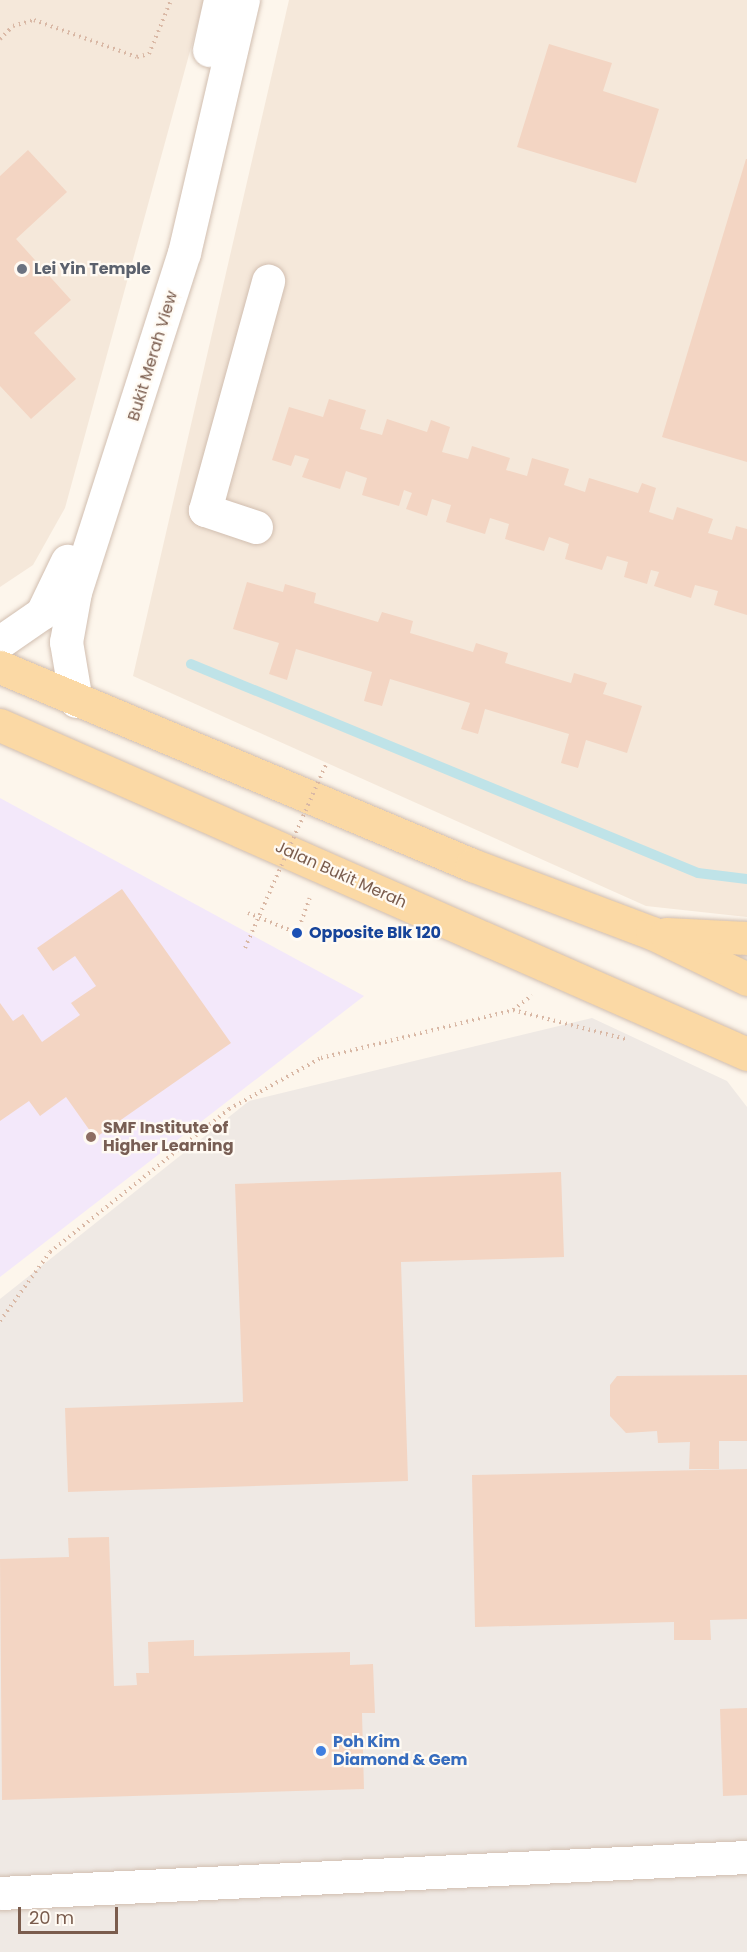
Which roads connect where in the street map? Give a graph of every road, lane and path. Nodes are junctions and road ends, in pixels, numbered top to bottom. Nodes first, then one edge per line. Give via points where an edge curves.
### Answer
1 (171, 0) edge
2 (227, 2) edge
3 (0, 39) edge
4 (174, 250) junction
5 (268, 281) dead end
6 (256, 527) dead end
7 (0, 642) edge
8 (0, 667) edge
9 (76, 701) junction
10 (0, 725) edge
11 (327, 762) dead end
12 (322, 867) junction
13 (248, 913) dead end
14 (652, 933) junction
15 (747, 938) edge
16 (245, 948) dead end
17 (561, 972) junction
18 (747, 979) edge
19 (744, 1056) edge
20 (0, 1321) edge
21 (747, 1857) edge
22 (0, 1893) edge

1 - 3 path via 149,54 137,57 34,20 13,26
2 - 4 street, Bukit Merah View
4 - 7 street, Bukit Merah View via 58,586 42,613
4 - 9 street, Bukit Merah View via 75,592 66,642
5 - 6 street via 205,510
8 - 9 main road
9 - 14 main road
10 - 12 main road, Jalan Bukit Merah
11 - 16 path, bridge
12 - 13 path via 297,933
12 - 17 main road, Jalan Bukit Merah
14 - 15 main road
14 - 18 main road
17 - 19 main road, Jalan Bukit Merah
17 - 20 path via 513,1010 321,1058 229,1109 50,1252
21 - 22 street

